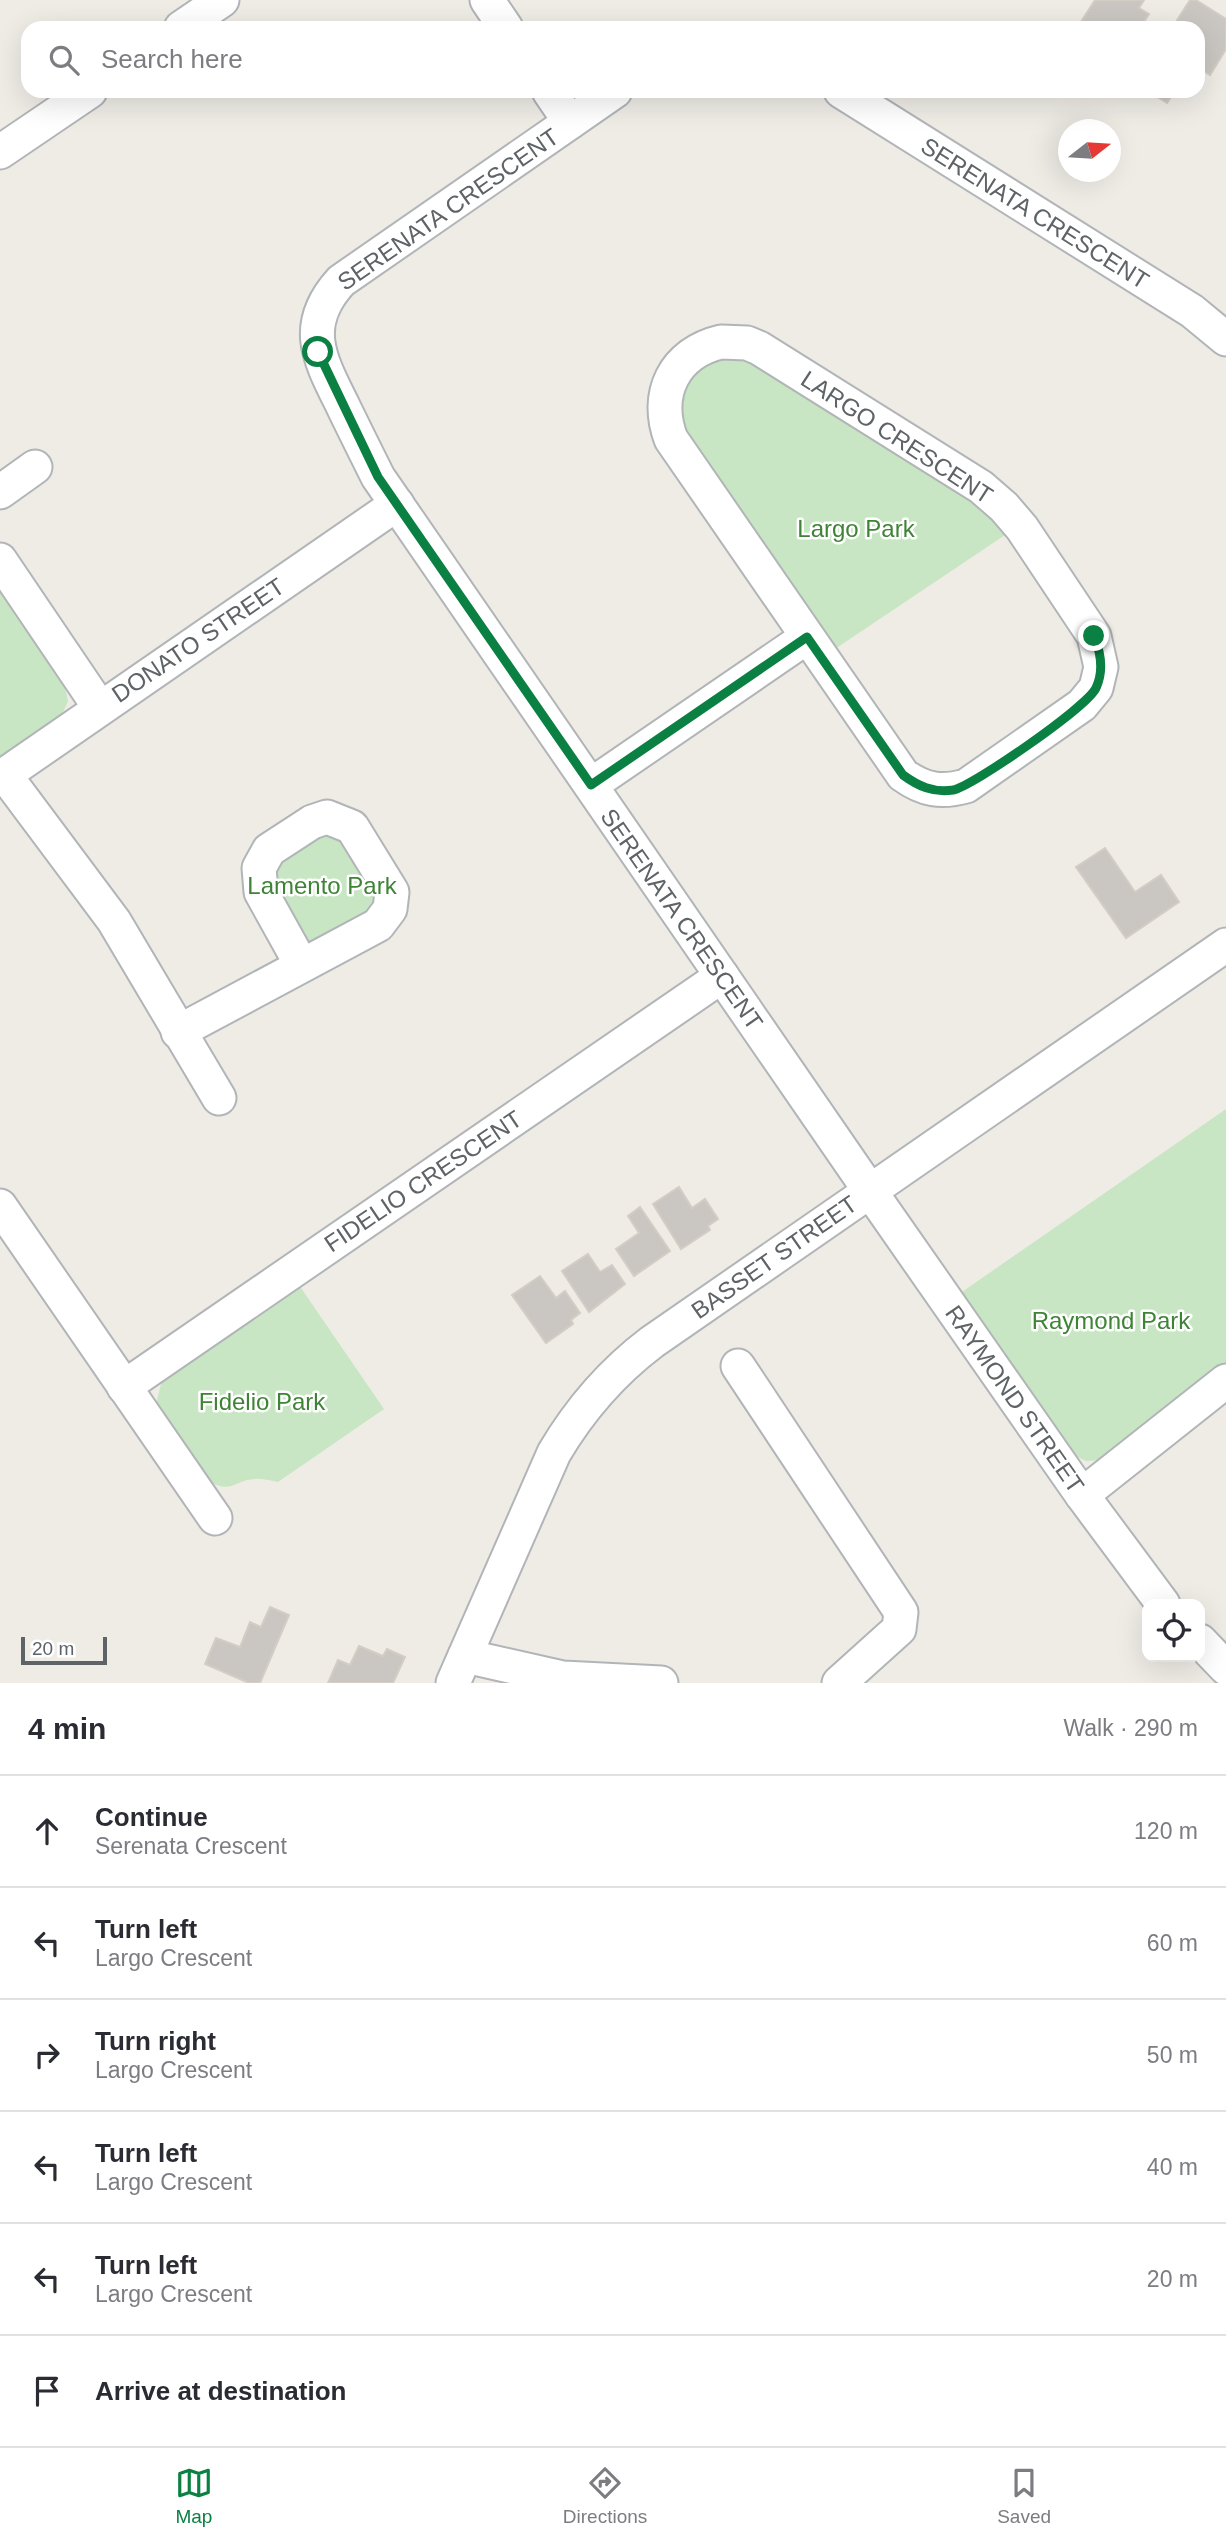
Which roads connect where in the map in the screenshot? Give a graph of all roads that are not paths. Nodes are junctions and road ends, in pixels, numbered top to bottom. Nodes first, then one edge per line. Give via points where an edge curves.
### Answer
1 (222, 0) edge
2 (487, 0) edge
3 (191, 21) edge
4 (501, 21) edge
5 (80, 98) edge
6 (554, 98) edge
7 (605, 98) edge
8 (852, 98) edge
9 (570, 122) junction
10 (0, 152) edge
11 (1226, 339) edge
12 (34, 467) dead end
13 (0, 492) edge
14 (397, 504) junction
15 (0, 560) edge
16 (807, 637) junction
17 (100, 708) junction
18 (2, 777) edge
19 (591, 785) junction
20 (1226, 945) edge
21 (301, 964) junction
22 (722, 976) junction
23 (178, 1032) junction
24 (219, 1098) dead end
25 (870, 1191) junction
26 (0, 1206) edge
27 (738, 1366) dead end
28 (1226, 1381) edge
29 (124, 1387) junction
30 (1082, 1495) junction
31 (215, 1518) dead end
32 (1159, 1599) edge
33 (1205, 1646) edge
34 (1226, 1668) edge
35 (459, 1670) edge
36 (661, 1683) edge
37 (839, 1683) edge

1 - 3 street
2 - 4 street
5 - 10 street
6 - 9 street
7 - 9 street, SERENATA CRESCENT
8 - 11 street, SERENATA CRESCENT via 1192,311
9 - 14 street, SERENATA CRESCENT via 341,281 322,308 316,338 323,365 378,477
12 - 13 street
14 - 17 street, DONATO STREET
14 - 19 street, SERENATA CRESCENT
15 - 17 street
16 - 16 street, LARGO CRESCENT via 671,439 666,425 664,402 669,381 686,358 708,345 734,342 759,348 993,497 1022,528 1094,636 1101,667 1096,688 1082,705 966,786 926,789 903,775
16 - 19 street
17 - 18 street, DONATO STREET
18 - 23 street via 114,921
19 - 22 street, SERENATA CRESCENT
20 - 25 street, BASSET STREET
21 - 21 street via 261,892 259,868 269,850 312,822 335,818 352,827 389,884 390,909 379,925
21 - 23 street
22 - 25 street, SERENATA CRESCENT
22 - 29 street, FIDELIO CRESCENT
23 - 24 street
25 - 30 street, RAYMOND STREET
25 - 35 street, BASSET STREET via 652,1342 607,1380 554,1453
26 - 29 street
27 - 37 street via 901,1612 899,1629
28 - 30 street
29 - 31 street
30 - 32 street, RAYMOND STREET
33 - 34 street
35 - 36 street

